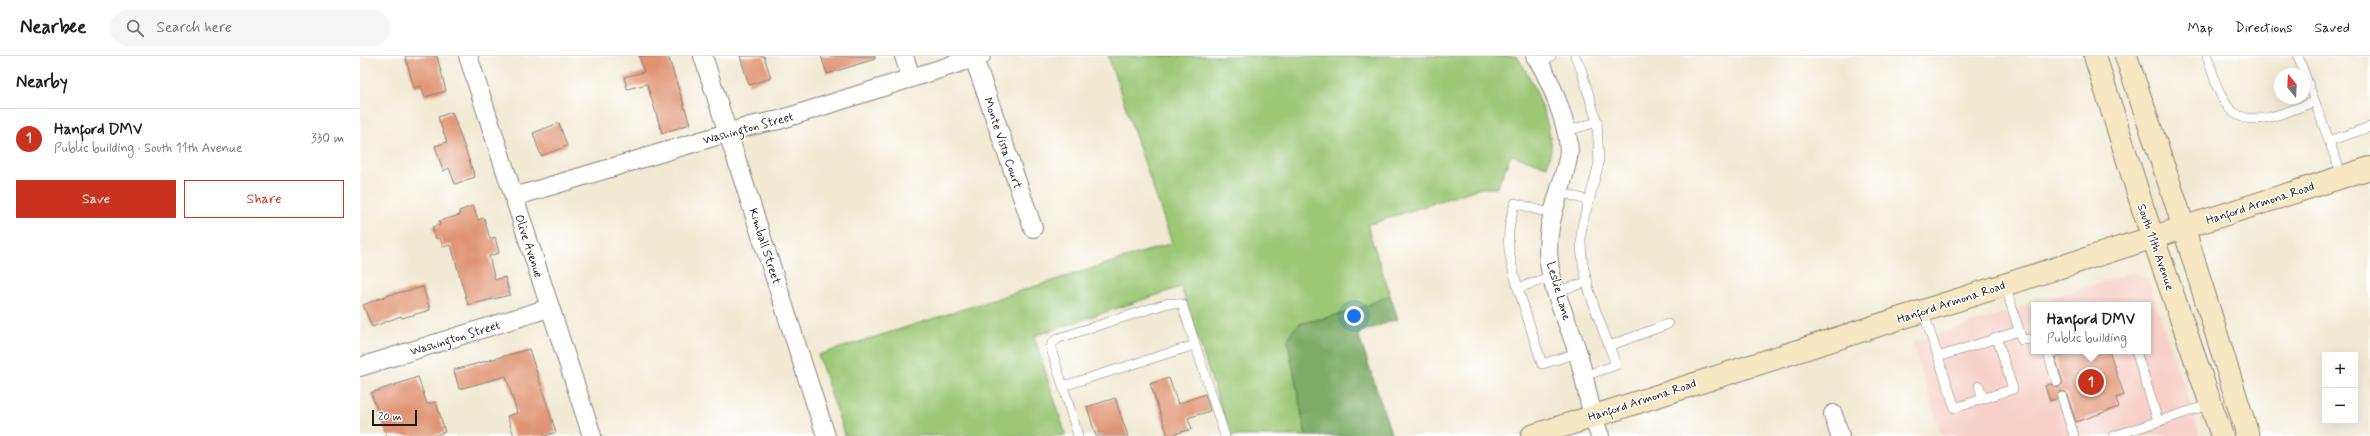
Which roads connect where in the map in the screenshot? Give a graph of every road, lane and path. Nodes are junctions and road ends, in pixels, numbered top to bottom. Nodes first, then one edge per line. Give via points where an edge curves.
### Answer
1 (468, 56) edge
2 (703, 56) edge
3 (904, 56) edge
4 (1574, 56) edge
5 (2095, 56) edge
6 (2126, 56) edge
7 (2207, 56) edge
8 (2298, 56) edge
9 (978, 57) edge
10 (1542, 58) edge
11 (911, 78) junction
12 (2314, 102) junction
13 (1597, 122) junction
14 (2370, 127) edge
15 (1567, 131) junction
16 (728, 133) junction
17 (2329, 141) junction
18 (2370, 168) edge
19 (2342, 176) junction
20 (1558, 191) junction
21 (514, 197) junction
22 (1589, 201) junction
23 (1552, 214) junction
24 (1033, 228) dead end
25 (2184, 228) junction
26 (2153, 237) junction
27 (1588, 282) junction
28 (1555, 284) junction
29 (2005, 285) junction
30 (1518, 288) junction
31 (549, 308) junction
32 (1923, 311) junction
33 (1668, 324) dead end
34 (2019, 331) junction
35 (1997, 338) junction
36 (2031, 339) edge
37 (1195, 345) junction
38 (1609, 346) junction
39 (1578, 353) junction
40 (2048, 354) edge
41 (2137, 354) edge
42 (1938, 358) junction
43 (360, 367) edge
44 (1584, 376) junction
45 (2057, 382) dead end
46 (1063, 386) junction
47 (1979, 386) dead end
48 (2062, 397) dead end
49 (1983, 398) junction
50 (2211, 404) junction
51 (1833, 414) dead end
52 (1592, 416) junction
53 (2158, 422) junction
54 (592, 436) edge
55 (826, 436) edge
56 (1078, 436) edge
57 (1224, 436) edge
58 (1532, 436) edge
59 (1600, 436) edge
60 (1840, 436) edge
61 (2074, 436) edge
62 (2114, 436) edge
63 (2222, 436) edge
64 (2248, 436) edge

1 - 21 street, Olive Avenue
2 - 16 street, Kimball Street
3 - 11 street
4 - 13 lane via 1581,69
5 - 26 main road, South 11th Avenue
6 - 25 main road
7 - 12 lane via 2225,103 2242,117 2262,118
8 - 12 lane
9 - 11 street, Washington Street
9 - 24 street, Monte Vista Court
10 - 15 street, Leslie Lane
11 - 16 street, Washington Street via 780,120
12 - 17 lane
13 - 15 lane
13 - 22 lane via 1598,162
14 - 17 lane
15 - 20 street, Leslie Lane via 1569,150
16 - 21 street, Washington Street
16 - 55 street, Kimball Street
17 - 19 lane
18 - 19 main road, Hanford Armona Road
19 - 25 main road, Hanford Armona Road
20 - 22 lane
20 - 23 street, Leslie Lane
21 - 31 street, Olive Avenue
22 - 27 lane via 1580,237
23 - 28 street, Leslie Lane via 1548,236 1549,262
23 - 30 lane via 1515,203 1508,225 1508,255
25 - 26 main road, Hanford Armona Road
25 - 64 main road
26 - 29 main road, Hanford Armona Road
26 - 50 main road, South 11th Avenue
27 - 28 lane
27 - 38 lane
28 - 30 lane
28 - 39 street, Leslie Lane
29 - 32 main road, Hanford Armona Road
29 - 34 lane
30 - 39 lane via 1542,364
31 - 43 street, Washington Street
31 - 54 street, Olive Avenue
32 - 42 lane
32 - 52 main road, Hanford Armona Road
33 - 38 lane
34 - 35 lane
34 - 36 lane via 2022,340
35 - 42 lane via 1968,352
35 - 49 lane via 2013,389
37 - 46 lane
37 - 46 lane via 1182,304 1175,302 1161,305 1059,338 1052,343 1051,350
37 - 57 lane
38 - 44 lane via 1616,365
39 - 44 street, Leslie Lane
40 - 45 lane
41 - 53 lane
42 - 49 lane via 1955,408
44 - 52 street, Leslie Lane
46 - 56 lane
47 - 49 lane
48 - 61 lane
50 - 53 lane
50 - 63 main road, South 11th Avenue
51 - 60 street
52 - 58 main road, Hanford Armona Road
52 - 59 street, Leslie Lane
53 - 62 lane

